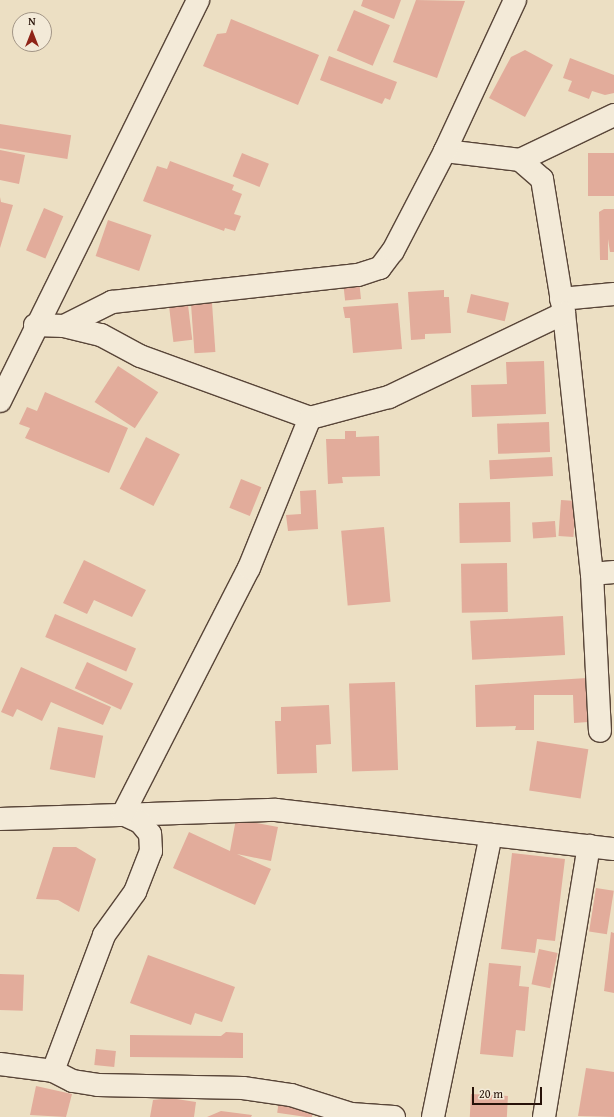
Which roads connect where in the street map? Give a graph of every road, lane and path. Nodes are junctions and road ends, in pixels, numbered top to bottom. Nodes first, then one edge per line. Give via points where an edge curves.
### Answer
1 (198, 0) edge
2 (515, 0) edge
3 (614, 115) edge
4 (445, 151) junction
5 (520, 160) junction
6 (614, 294) edge
7 (563, 306) junction
8 (35, 325) junction
9 (64, 326) junction
10 (1, 398) edge
11 (310, 418) junction
12 (614, 572) edge
13 (592, 574) junction
14 (600, 732) dead end
15 (123, 814) junction
16 (0, 819) edge
17 (491, 835) junction
18 (589, 846) junction
19 (614, 849) edge
20 (0, 1064) edge
21 (53, 1071) junction
22 (394, 1117) edge
23 (433, 1117) edge
24 (544, 1117) edge

1 - 8 street
2 - 4 street
3 - 5 street
4 - 5 street
4 - 9 street via 394,250 380,268 358,275 112,302
5 - 7 street via 542,179
6 - 7 street
7 - 11 street via 389,397
7 - 13 street
8 - 9 street
8 - 10 street
9 - 11 street via 101,335 140,356
11 - 15 street via 249,568 193,684
12 - 13 street
13 - 14 street
15 - 16 street
15 - 17 street via 276,810
15 - 21 street via 140,822 150,834 151,851 135,892 104,935
17 - 18 street
17 - 23 street
18 - 19 street
18 - 24 street
20 - 21 street
21 - 22 street via 74,1081 98,1085 243,1088 292,1095 351,1114

